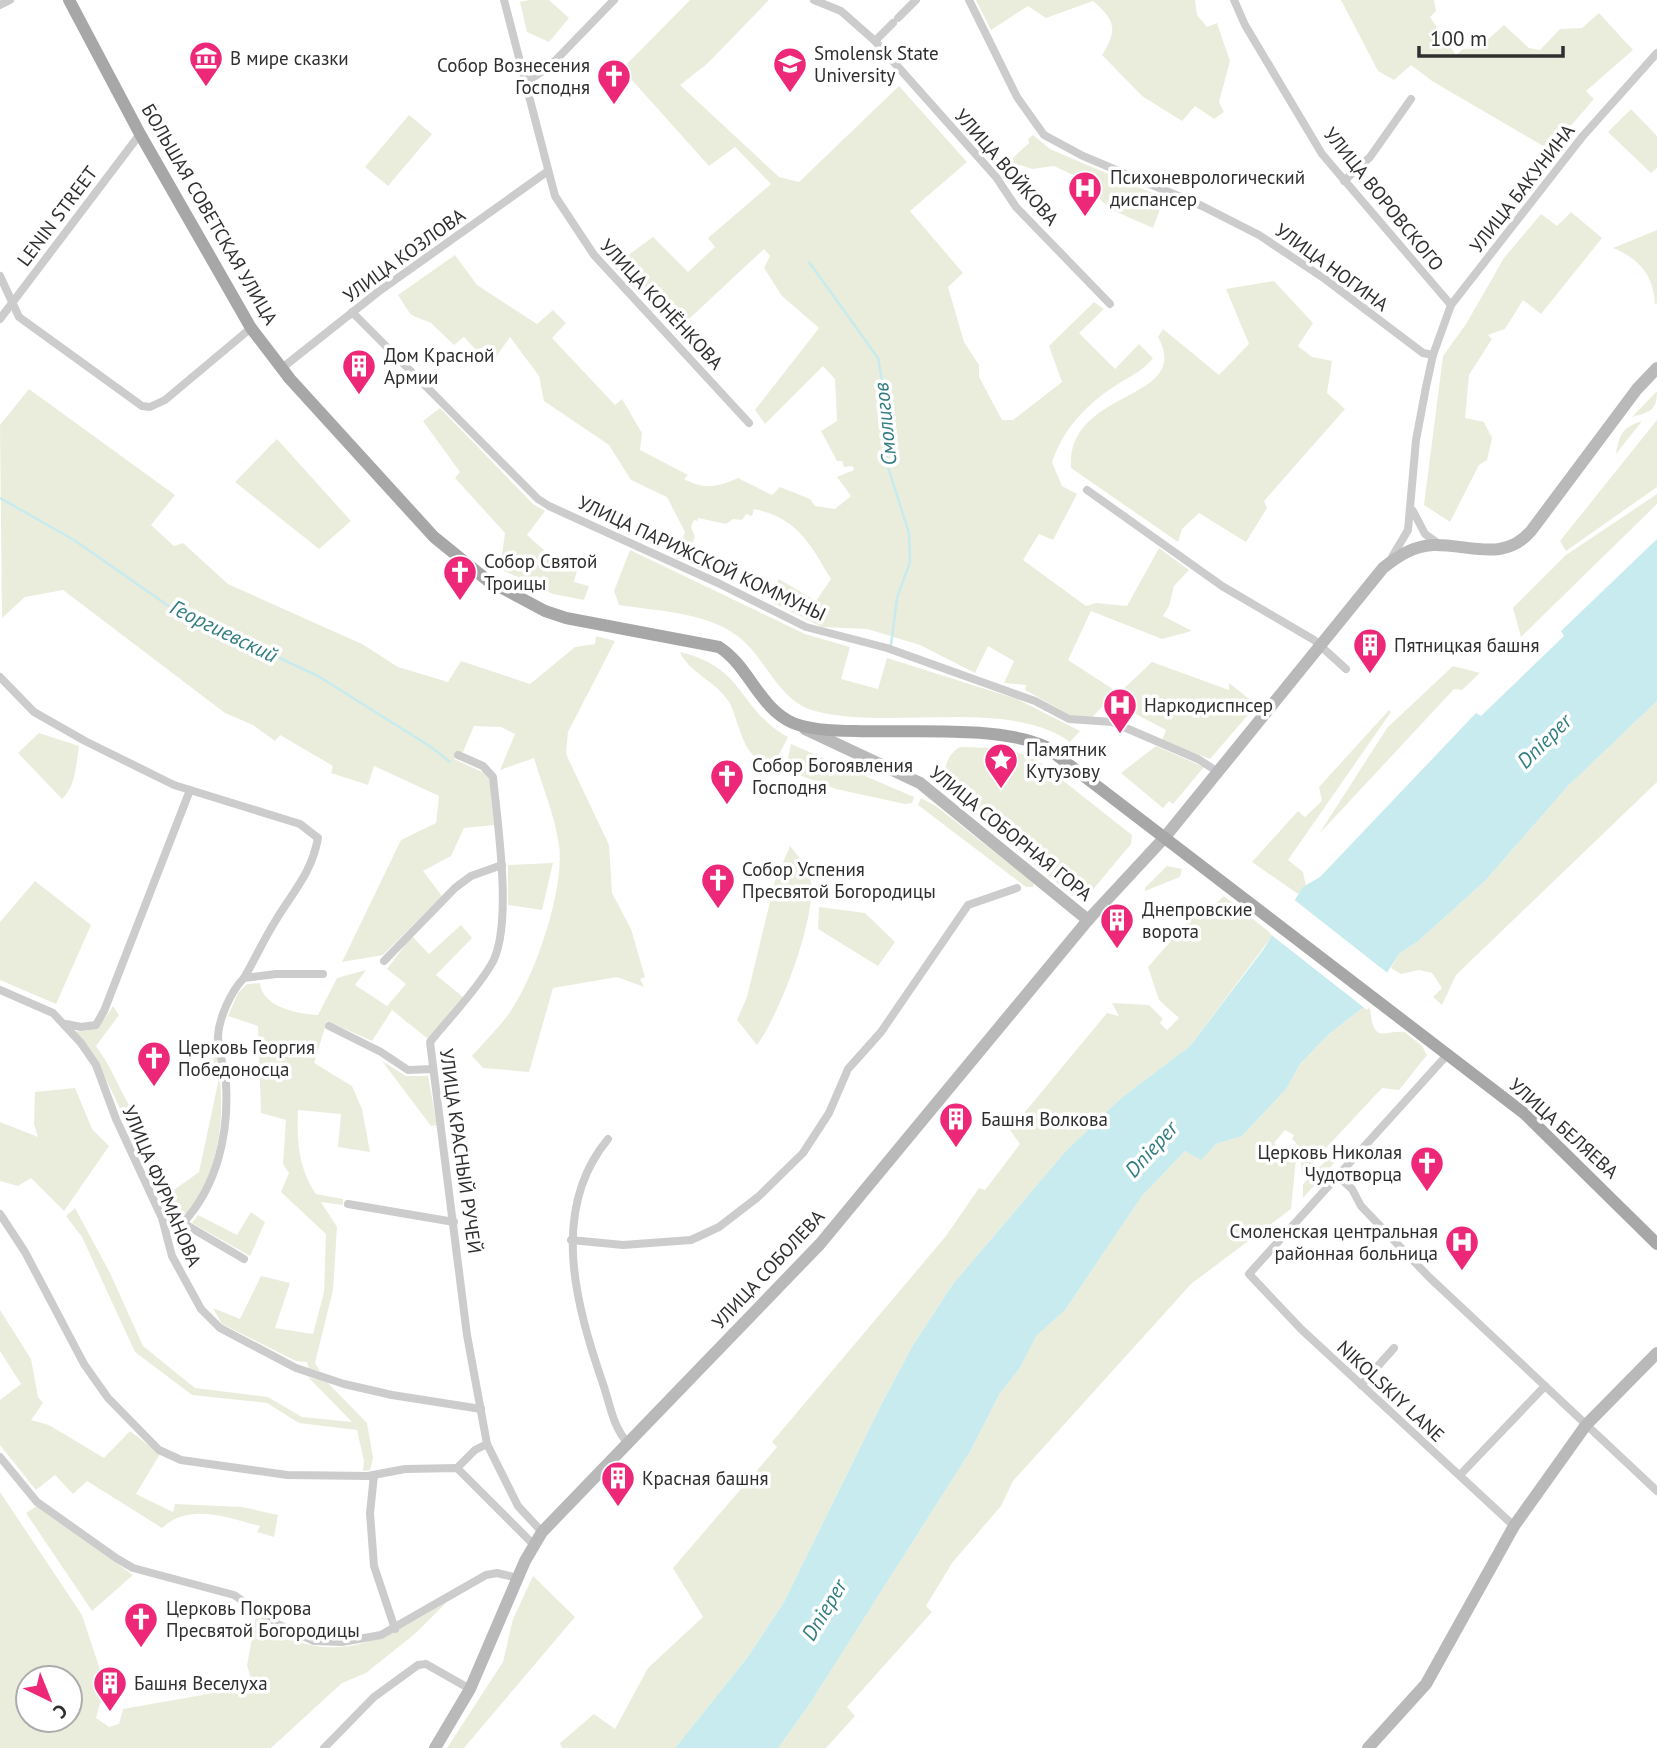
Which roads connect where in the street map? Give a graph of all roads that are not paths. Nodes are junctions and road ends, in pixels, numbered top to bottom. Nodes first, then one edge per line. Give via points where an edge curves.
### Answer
1 (10, 0) edge
2 (69, 0) edge
3 (504, 0) edge
4 (614, 0) edge
5 (814, 0) edge
6 (916, 0) edge
7 (969, 0) edge
8 (1234, 0) edge
9 (0, 5) edge
10 (875, 41) junction
11 (1657, 53) edge
12 (525, 83) junction
13 (1411, 99) dead end
14 (140, 134) junction
15 (548, 171) junction
16 (1344, 181) junction
17 (0, 276) edge
18 (12, 301) junction
19 (1110, 304) dead end
20 (1451, 305) junction
21 (352, 312) junction
22 (0, 318) edge
23 (251, 328) junction
24 (1433, 355) junction
25 (282, 368) junction
26 (1657, 368) edge
27 (749, 423) dead end
28 (1087, 490) dead end
29 (1412, 505) junction
30 (1443, 545) junction
31 (1383, 568) junction
32 (1320, 645) junction
33 (1346, 669) dead end
34 (0, 677) edge
35 (795, 724) junction
36 (458, 755) dead end
37 (1218, 772) junction
38 (190, 790) junction
39 (1165, 837) junction
40 (502, 865) junction
41 (1017, 888) dead end
42 (1088, 920) junction
43 (384, 961) dead end
44 (323, 974) dead end
45 (244, 978) junction
46 (0, 990) edge
47 (64, 1023) junction
48 (329, 1027) dead end
49 (1447, 1055) junction
50 (433, 1069) junction
51 (608, 1139) dead end
52 (1337, 1175) junction
53 (348, 1204) dead end
54 (0, 1214) edge
55 (454, 1222) junction
56 (183, 1223) junction
57 (166, 1232) junction
58 (572, 1240) junction
59 (1657, 1244) edge
60 (244, 1259) dead end
61 (1394, 1348) dead end
62 (1657, 1353) edge
63 (1361, 1385) junction
64 (1545, 1386) junction
65 (481, 1409) junction
66 (1586, 1425) junction
67 (627, 1442) junction
68 (487, 1444) junction
69 (0, 1457) edge
70 (457, 1468) junction
71 (374, 1475) junction
72 (1460, 1475) junction
73 (1657, 1492) edge
74 (1514, 1526) junction
75 (542, 1532) junction
76 (534, 1545) junction
77 (518, 1578) junction
78 (395, 1629) junction
79 (470, 1689) junction
80 (324, 1748) edge
81 (435, 1748) edge
82 (1368, 1748) edge

1 - 9 street
2 - 14 main road, БОЛЬШАЯ СОВЕТСКАЯ УЛИЦА
3 - 12 street, УЛИЦА КОНЁНКОВА
4 - 12 street via 550,66
5 - 10 street, УЛИЦА ВОЙКОВА via 841,11
6 - 10 street
7 - 24 street, УЛИЦА НОГИНА via 1017,97 1044,135 1259,235 1423,353
8 - 16 street, УЛИЦА ВОРОВСКОГО via 1315,142
10 - 19 street, УЛИЦА ВОЙКОВА via 996,177 1016,207
11 - 20 street, УЛИЦА БАКУНИНА via 1543,185
12 - 15 street, УЛИЦА КОНЁНКОВА
13 - 16 street via 1370,157
14 - 18 street, LENIN STREET
14 - 23 main road, БОЛЬШАЯ СОВЕТСКАЯ УЛИЦА
15 - 21 street, УЛИЦА КОЗЛОВА
15 - 27 street, УЛИЦА КОНЁНКОВА via 555,196 594,255
16 - 20 street, УЛИЦА ВОРОВСКОГО
17 - 18 street
18 - 22 street, LENIN STREET
18 - 23 street via 19,317 135,403 150,407
20 - 24 street, УЛИЦА БАКУНИНА
21 - 25 street, УЛИЦА КОЗЛОВА
21 - 37 street, УЛИЦА ПАРИЖСКОЙ КОММУНЫ via 549,506 806,626 900,653 1035,701 1069,719 1112,722
23 - 25 main road, БОЛЬШАЯ СОВЕТСКАЯ УЛИЦА
24 - 29 street, УЛИЦА БАКУНИНА via 1416,440
25 - 35 main road, БОЛЬШАЯ СОВЕТСКАЯ УЛИЦА via 397,500 487,580 565,618 719,647 731,654 775,710
26 - 30 main road, УЛИЦА СОБОЛЕВА via 1525,539 1496,551
28 - 32 street via 1222,586
29 - 30 street via 1426,534
29 - 31 street, УЛИЦА БАКУНИНА via 1408,530
30 - 31 main road, УЛИЦА СОБОЛЕВА via 1408,551
31 - 32 main road, УЛИЦА СОБОЛЕВА
32 - 33 street
32 - 37 main road, УЛИЦА СОБОЛЕВА
34 - 38 street via 34,712 162,780
35 - 39 main road via 1028,740 1054,752
35 - 42 main road, УЛИЦА СОБОРНАЯ ГОРА via 920,783
36 - 40 street, УЛИЦА КРАСНЫЙ РУЧЕЙ via 483,766 493,777
37 - 39 main road, УЛИЦА СОБОЛЕВА
38 - 45 street via 300,824 318,838 314,861
38 - 47 street via 104,1011 96,1025
39 - 42 main road, УЛИЦА СОБОЛЕВА
39 - 49 main road, УЛИЦА БЕЛЯЕВА
40 - 43 street via 471,876 455,888
40 - 50 street, УЛИЦА КРАСНЫЙ РУЧЕЙ via 500,939 492,964 430,1042
41 - 58 street via 968,905 881,1032 848,1069 829,1113 803,1153 758,1197 719,1227 691,1240 623,1245
42 - 67 main road, УЛИЦА СОБОЛЕВА via 805,1261
44 - 45 street
45 - 56 street via 218,1035 226,1085 224,1142 197,1209
46 - 47 street, УЛИЦА ФУРМАНОВА via 53,1013
47 - 57 street, УЛИЦА ФУРМАНОВА via 96,1065
48 - 50 street via 408,1070
49 - 52 street
49 - 59 main road, УЛИЦА БЕЛЯЕВА via 1535,1123
50 - 55 street, УЛИЦА КРАСНЫЙ РУЧЕЙ
51 - 58 street via 587,1169 575,1201
52 - 63 street, NIKOLSKIY LANE via 1249,1274
52 - 64 street via 1429,1278
53 - 55 street
54 - 71 street via 84,1364 108,1398 159,1450 181,1461 288,1475
55 - 65 street, УЛИЦА КРАСНЫЙ РУЧЕЙ
56 - 57 street
56 - 60 street
57 - 65 street, УЛИЦА ФУРМАНОВА via 172,1256 201,1309 220,1328 296,1368 344,1384
58 - 67 street via 575,1284 586,1334 616,1431
61 - 63 street
62 - 66 main road
63 - 72 street, NIKOLSKIY LANE
64 - 66 street
64 - 72 street
65 - 68 street, УЛИЦА КРАСНЫЙ РУЧЕЙ
66 - 73 street
66 - 74 main road
67 - 75 main road, УЛИЦА СОБОЛЕВА
68 - 70 street
68 - 75 street, УЛИЦА КРАСНЫЙ РУЧЕЙ via 518,1506
69 - 78 street via 37,1502 133,1568 234,1595 275,1623 314,1641 342,1642
70 - 71 street
70 - 76 street
71 - 78 street via 370,1513 374,1566
72 - 74 street, NIKOLSKIY LANE
74 - 82 main road via 1426,1684
75 - 76 main road, УЛИЦА СОБОЛЕВА
76 - 77 main road, УЛИЦА СОБОЛЕВА
77 - 78 street via 485,1575
77 - 79 main road, УЛИЦА СОБОЛЕВА
79 - 80 street via 426,1664 408,1669
79 - 81 main road, УЛИЦА СОБОЛЕВА

